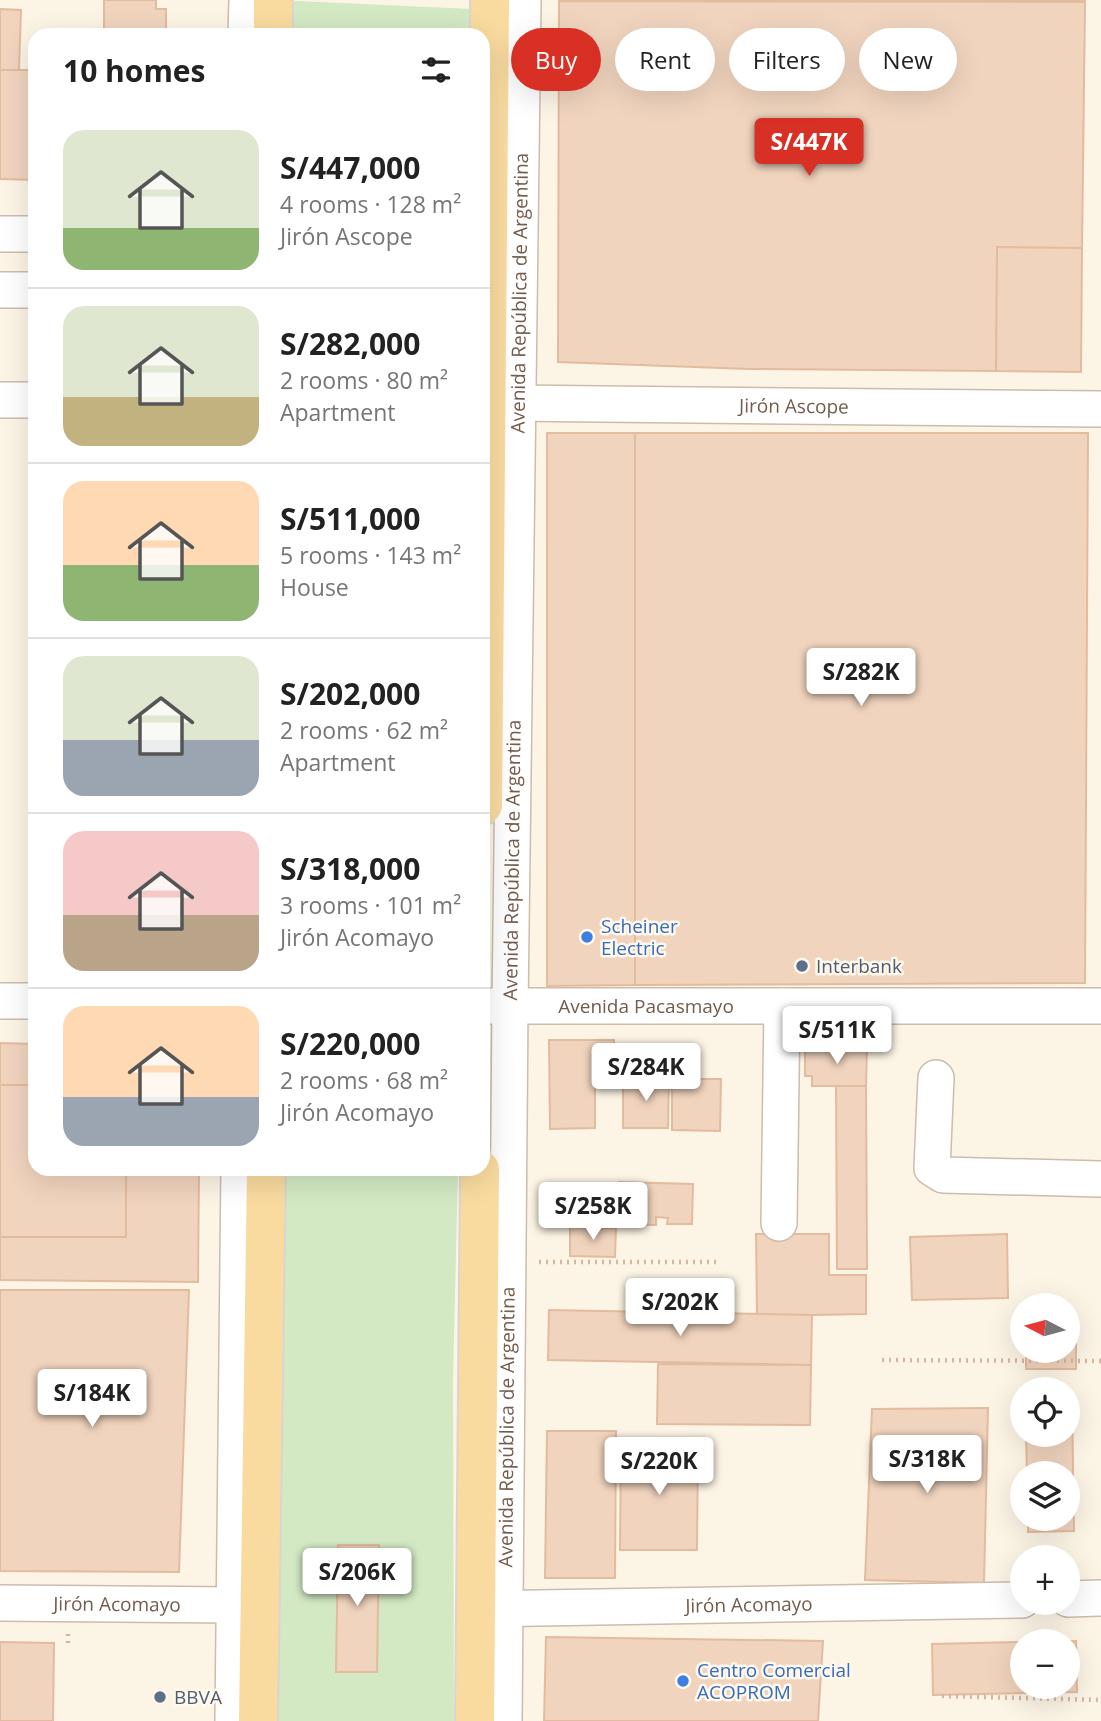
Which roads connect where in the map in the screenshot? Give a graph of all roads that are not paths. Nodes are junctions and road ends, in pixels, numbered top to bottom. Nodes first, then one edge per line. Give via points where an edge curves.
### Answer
1 (247, 0) edge
2 (273, 0) edge
3 (491, 0) edge
4 (523, 0) edge
5 (246, 28) edge
6 (273, 28) edge
7 (28, 233) edge
8 (0, 234) edge
9 (0, 290) edge
10 (28, 290) edge
11 (0, 400) edge
12 (28, 400) edge
13 (502, 403) junction
14 (1101, 409) edge
15 (490, 657) edge
16 (0, 1001) edge
17 (28, 1001) edge
18 (497, 1006) edge
19 (782, 1006) junction
20 (1101, 1006) edge
21 (936, 1078) dead end
22 (239, 1176) edge
23 (266, 1176) edge
24 (480, 1176) edge
25 (1101, 1179) edge
26 (779, 1223) dead end
27 (1101, 1598) edge
28 (1080, 1599) edge
29 (1010, 1600) edge
30 (0, 1603) edge
31 (234, 1605) junction
32 (490, 1609) junction
33 (233, 1721) edge
34 (258, 1721) edge
35 (475, 1721) edge
36 (504, 1721) edge

1 - 5 street
2 - 6 main road
3 - 13 main road, Avenida República de Argentina
4 - 13 street, Avenida República de Argentina
7 - 8 street
9 - 10 street
11 - 12 street
13 - 14 street, Jirón Ascope
13 - 15 main road, Avenida República de Argentina
13 - 18 street, Avenida República de Argentina
16 - 17 street
18 - 19 street, Avenida Pacasmayo
18 - 32 street, Avenida República de Argentina via 508,1262
19 - 20 street, Avenida Pacasmayo
19 - 26 street
21 - 25 street via 932,1167 943,1175
22 - 31 street
23 - 34 main road
24 - 32 main road, Avenida República de Argentina
27 - 28 street
29 - 32 street, Jirón Acomayo
30 - 31 street, Jirón Acomayo
31 - 33 street
32 - 35 main road, Avenida República de Argentina
32 - 36 street, Avenida República de Argentina

